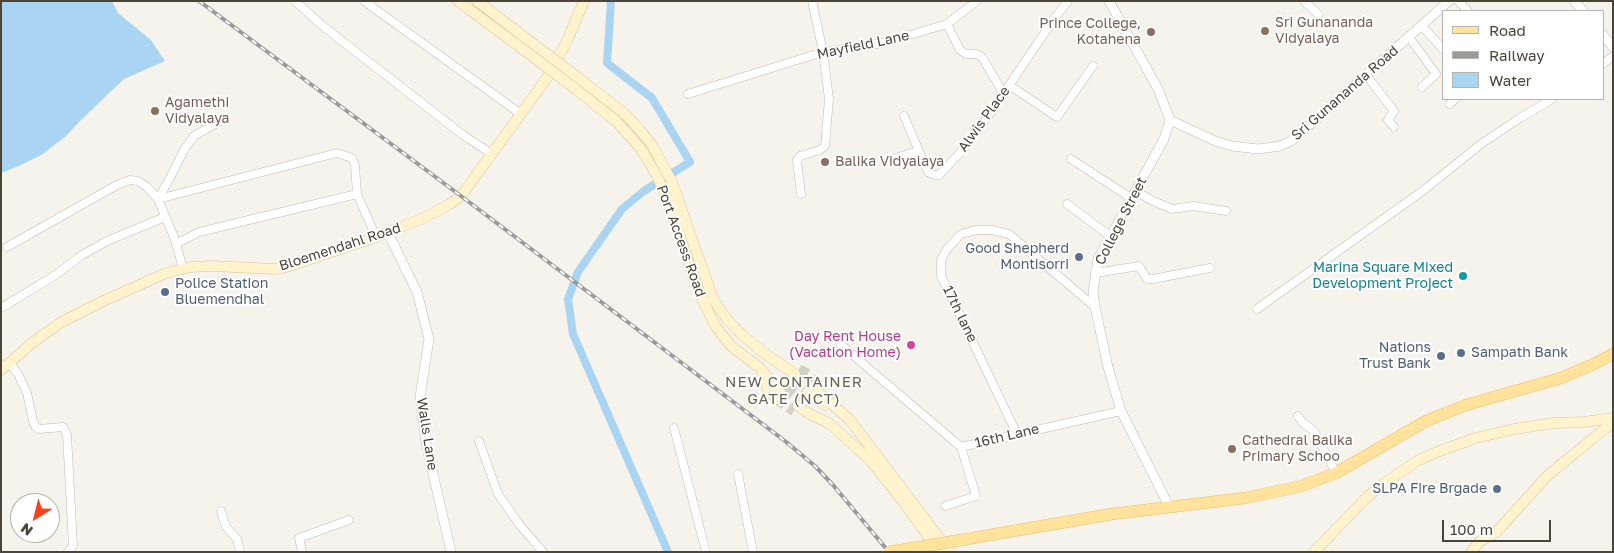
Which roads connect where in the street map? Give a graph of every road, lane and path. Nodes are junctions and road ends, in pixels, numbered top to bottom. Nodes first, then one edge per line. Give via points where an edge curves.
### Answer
1 (295, 1) edge
2 (364, 1) edge
3 (458, 1) edge
4 (477, 1) edge
5 (584, 1) edge
6 (812, 1) edge
7 (977, 1) edge
8 (1068, 1) edge
9 (1109, 1) edge
10 (1304, 1) edge
11 (1449, 1) edge
12 (1458, 1) edge
13 (1467, 10) edge
14 (1318, 14) dead end
15 (947, 24) junction
16 (1422, 26) junction
17 (1604, 36) edge
18 (1410, 37) junction
19 (520, 40) junction
20 (1613, 47) edge
21 (1442, 48) edge
22 (823, 52) junction
23 (1093, 66) dead end
24 (1366, 75) junction
25 (576, 83) junction
26 (1009, 85) junction
27 (1422, 87) dead end
28 (688, 94) dead end
29 (1003, 94) junction
30 (1550, 100) edge
31 (521, 114) junction
32 (904, 116) dead end
33 (222, 120) dead end
34 (1170, 120) junction
35 (1394, 127) dead end
36 (918, 151) junction
37 (492, 154) junction
38 (1071, 159) dead end
39 (889, 160) dead end
40 (357, 194) junction
41 (801, 194) dead end
42 (1133, 194) junction
43 (158, 199) junction
44 (674, 202) junction
45 (1067, 204) dead end
46 (1226, 210) dead end
47 (165, 217) junction
48 (388, 233) junction
49 (1110, 236) junction
50 (376, 237) junction
51 (176, 244) junction
52 (7, 247) dead end
53 (183, 268) junction
54 (1210, 268) dead end
55 (1095, 273) junction
56 (1094, 307) junction
57 (1, 308) edge
58 (1256, 309) dead end
59 (840, 344) dead end
60 (1613, 354) edge
61 (10, 362) junction
62 (760, 368) junction
63 (1, 370) edge
64 (788, 384) junction
65 (805, 396) junction
66 (1121, 411) junction
67 (1298, 416) dead end
68 (1613, 420) edge
69 (830, 424) junction
70 (674, 428) dead end
71 (1017, 434) junction
72 (479, 441) dead end
73 (961, 447) junction
74 (1336, 473) junction
75 (738, 474) dead end
76 (945, 506) dead end
77 (1169, 506) junction
78 (221, 511) dead end
79 (349, 520) dead end
80 (68, 552) edge
81 (240, 552) edge
82 (302, 552) edge
83 (451, 552) edge
84 (543, 552) edge
85 (706, 552) edge
86 (753, 552) edge
87 (889, 552) edge
88 (939, 552) edge
89 (950, 552) edge
90 (1314, 552) edge
91 (1470, 552) edge

1 - 37 street via 462,135
2 - 31 street
3 - 19 main road, Port Access Road
4 - 19 main road, Port Access Road
5 - 31 main road via 547,78
6 - 22 street
7 - 15 street
8 - 26 street, Alwis Place
9 - 34 street via 1158,89
10 - 14 street
11 - 16 street, Sri Gunananda Road
12 - 13 street
15 - 22 street, Mayfield Lane via 883,42
15 - 29 street via 960,50 982,58
16 - 18 street, Sri Gunananda Road
16 - 21 street
17 - 20 street
18 - 24 street, Sri Gunananda Road
18 - 27 street via 1436,74
19 - 25 main road, Port Access Road, bridge
22 - 28 street, Mayfield Lane
22 - 41 street via 829,100 826,141 824,149 800,156 797,160
23 - 26 street via 1057,117
24 - 34 street, Sri Gunananda Road via 1291,141 1280,146 1232,146
24 - 35 street via 1394,111 1388,120
25 - 44 main road, Port Access Road via 641,148
25 - 44 main road, Port Access Road via 618,108 640,130 662,162
26 - 29 street, Alwis Place
29 - 36 street, Alwis Place via 959,154 939,175 928,172
30 - 58 street via 1481,144 1424,190
31 - 37 main road
32 - 36 street, Alwis Place
33 - 43 street via 194,136
34 - 42 street, College Street via 1164,139
36 - 39 street
37 - 48 main road, Bloemendahl Road via 461,196 424,218
38 - 42 street
40 - 43 street via 352,158 337,153
40 - 50 street
40 - 51 street via 199,232
42 - 46 street via 1172,208 1193,206
42 - 49 street, College Street
43 - 47 street
43 - 52 street via 138,181 117,184
44 - 62 main road, Port Access Road via 693,276 716,327 731,346
44 - 64 main road, Port Access Road via 713,298 726,318 768,356
45 - 49 street
47 - 51 street
47 - 57 street via 107,241
48 - 50 main road, Bloemendahl Road
48 - 83 street, Walls Lane via 417,292 429,339 420,397 426,443
49 - 55 street, College Street
50 - 53 main road, Bloemendahl Road via 275,269
51 - 53 street
53 - 61 main road, Bloemendahl Road via 140,284 60,323
54 - 55 street via 1153,279 1147,279 1139,266
55 - 56 street, College Street
56 - 66 street, College Street
56 - 71 street, 17th lane via 1009,234 976,230 961,234 947,249 941,260 941,276
59 - 73 street, 16th Lane
60 - 74 main road via 1561,378 1466,405 1426,421
61 - 63 main road, Bloemendahl Road
61 - 80 street via 28,393 35,426 63,427 67,435 73,546
62 - 64 main road, Port Access Road
62 - 64 main road via 768,389
65 - 69 main road
65 - 69 main road via 806,418
65 - 89 main road via 850,420
66 - 71 street, 16th Lane
66 - 77 street, College Street
67 - 74 street via 1314,431
68 - 90 main road via 1514,429 1437,452 1380,486
68 - 91 main road via 1547,476 1501,528
69 - 88 main road via 870,460
70 - 85 street
71 - 73 street, 16th Lane
72 - 84 street via 498,494
73 - 76 street via 976,496
74 - 77 main road via 1282,491
75 - 86 street
77 - 87 main road, bridge
78 - 81 street via 226,527 237,539
79 - 82 street via 299,538

